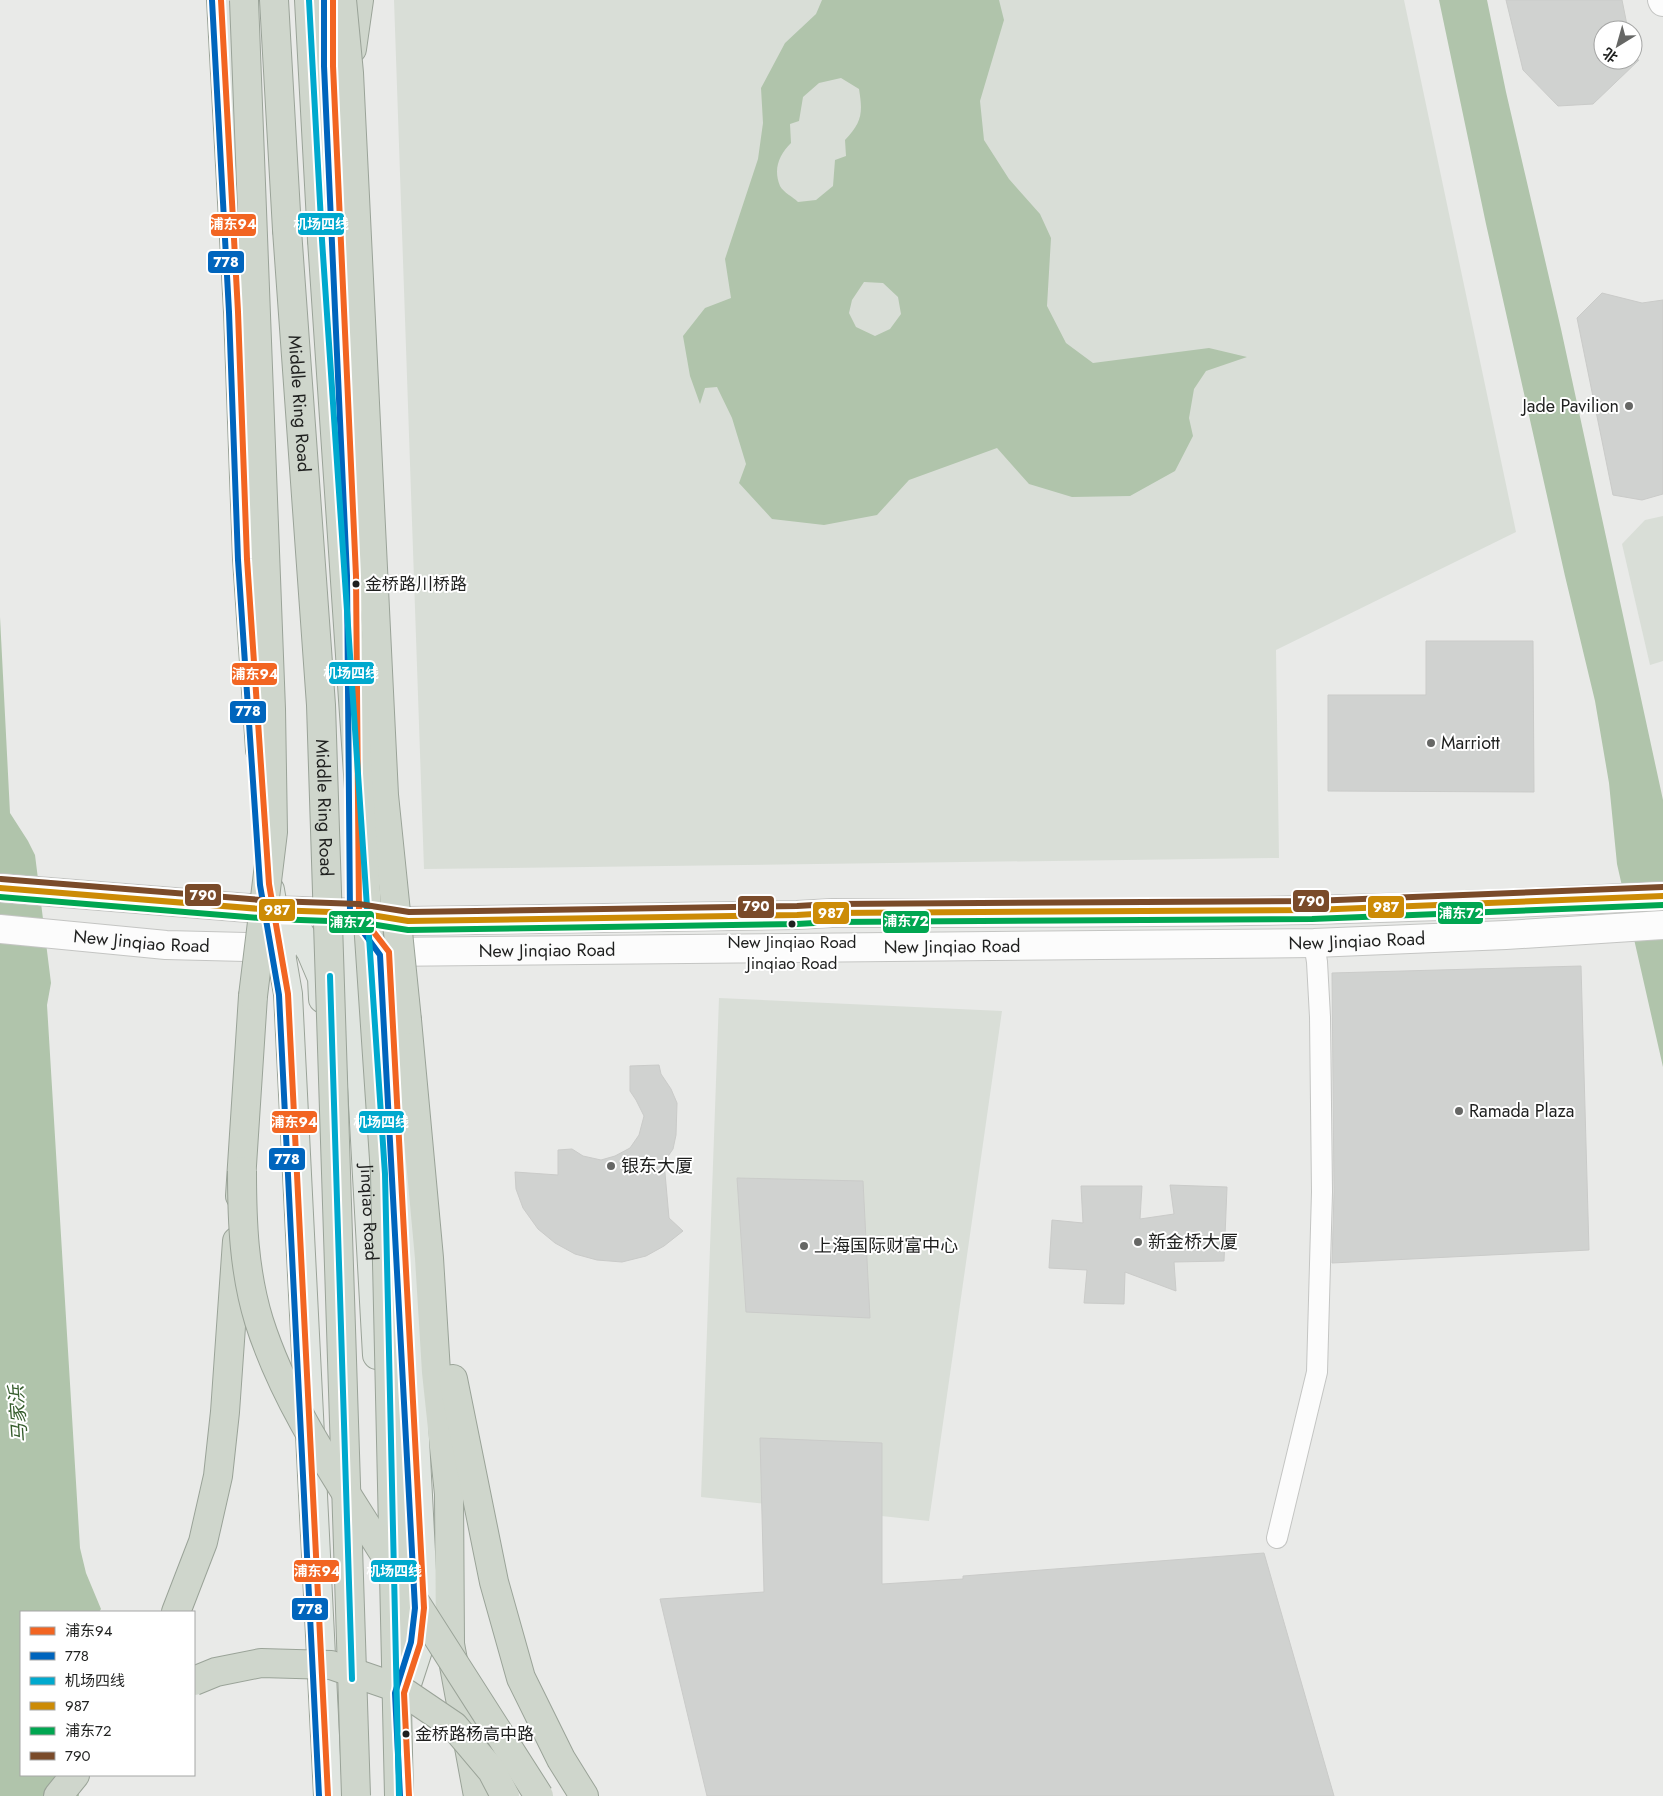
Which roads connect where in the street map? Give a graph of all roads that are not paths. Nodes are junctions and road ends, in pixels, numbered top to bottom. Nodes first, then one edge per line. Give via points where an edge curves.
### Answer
1 (221, 0) edge
2 (244, 0) edge
3 (274, 0) edge
4 (309, 0) edge
5 (333, 0) edge
6 (342, 0) edge
7 (359, 0) edge
8 (349, 73) junction
9 (384, 795) junction
10 (0, 888) edge
11 (1663, 896) edge
12 (273, 910) junction
13 (359, 913) junction
14 (1663, 925) edge
15 (0, 929) edge
16 (1314, 943) junction
17 (280, 952) junction
18 (311, 952) junction
19 (356, 952) junction
20 (389, 952) junction
21 (382, 1127) junction
22 (242, 1171) junction
23 (429, 1258) junction
24 (372, 1268) junction
25 (1277, 1538) dead end
26 (176, 1611) edge
27 (321, 1654) junction
28 (195, 1681) edge
29 (404, 1693) junction
30 (74, 1776) edge
31 (58, 1796) edge
32 (328, 1796) edge
33 (356, 1796) edge
34 (366, 1796) edge
35 (399, 1796) edge
36 (409, 1796) edge
37 (478, 1796) edge
38 (505, 1796) edge
39 (539, 1796) edge
40 (584, 1796) edge

1 - 12 main road via 247,559
2 - 22 highway, bridge via 273,832 253,996
3 - 33 highway, Middle Ring Road, bridge via 321,705
4 - 21 highway, Middle Ring Road, bridge via 323,260
5 - 13 main road, Jinqiao Road via 333,66 356,576
6 - 8 highway, bridge
7 - 8 highway, bridge
8 - 9 highway, bridge
9 - 21 highway, bridge
9 - 23 highway, bridge
10 - 12 street, New Jinqiao Road
11 - 13 street, New Jinqiao Road via 1305,910 842,913 408,921
12 - 13 street, New Jinqiao Road
12 - 17 main road
12 - 18 main road via 297,929
13 - 19 main road, Jinqiao Road
13 - 20 main road
14 - 16 street, New Jinqiao Road
15 - 17 street, New Jinqiao Road
16 - 20 street, New Jinqiao Road
16 - 25 street via 1320,1017 1322,1192 1317,1372
17 - 18 street, New Jinqiao Road
17 - 27 main road via 288,994
18 - 19 street, New Jinqiao Road
18 - 24 main road via 322,978 334,1195 343,1222
19 - 20 street, New Jinqiao Road
19 - 24 main road, Jinqiao Road
20 - 29 main road, Jinqiao Road via 424,1608 420,1644
21 - 35 highway, Middle Ring Road, bridge
22 - 26 highway, bridge via 218,1476 203,1542
22 - 39 highway, bridge via 247,1270 259,1320 278,1374 336,1477
23 - 37 highway, bridge via 436,1372 449,1494 450,1644
23 - 40 highway via 494,1582 521,1678 561,1759
24 - 29 main road, Jinqiao Road via 389,1594
27 - 32 main road
27 - 34 main road via 351,1694 361,1726
28 - 38 highway, bridge via 216,1672 261,1663 331,1665 398,1688 454,1726 492,1771
29 - 36 main road, Jinqiao Road
30 - 31 highway

